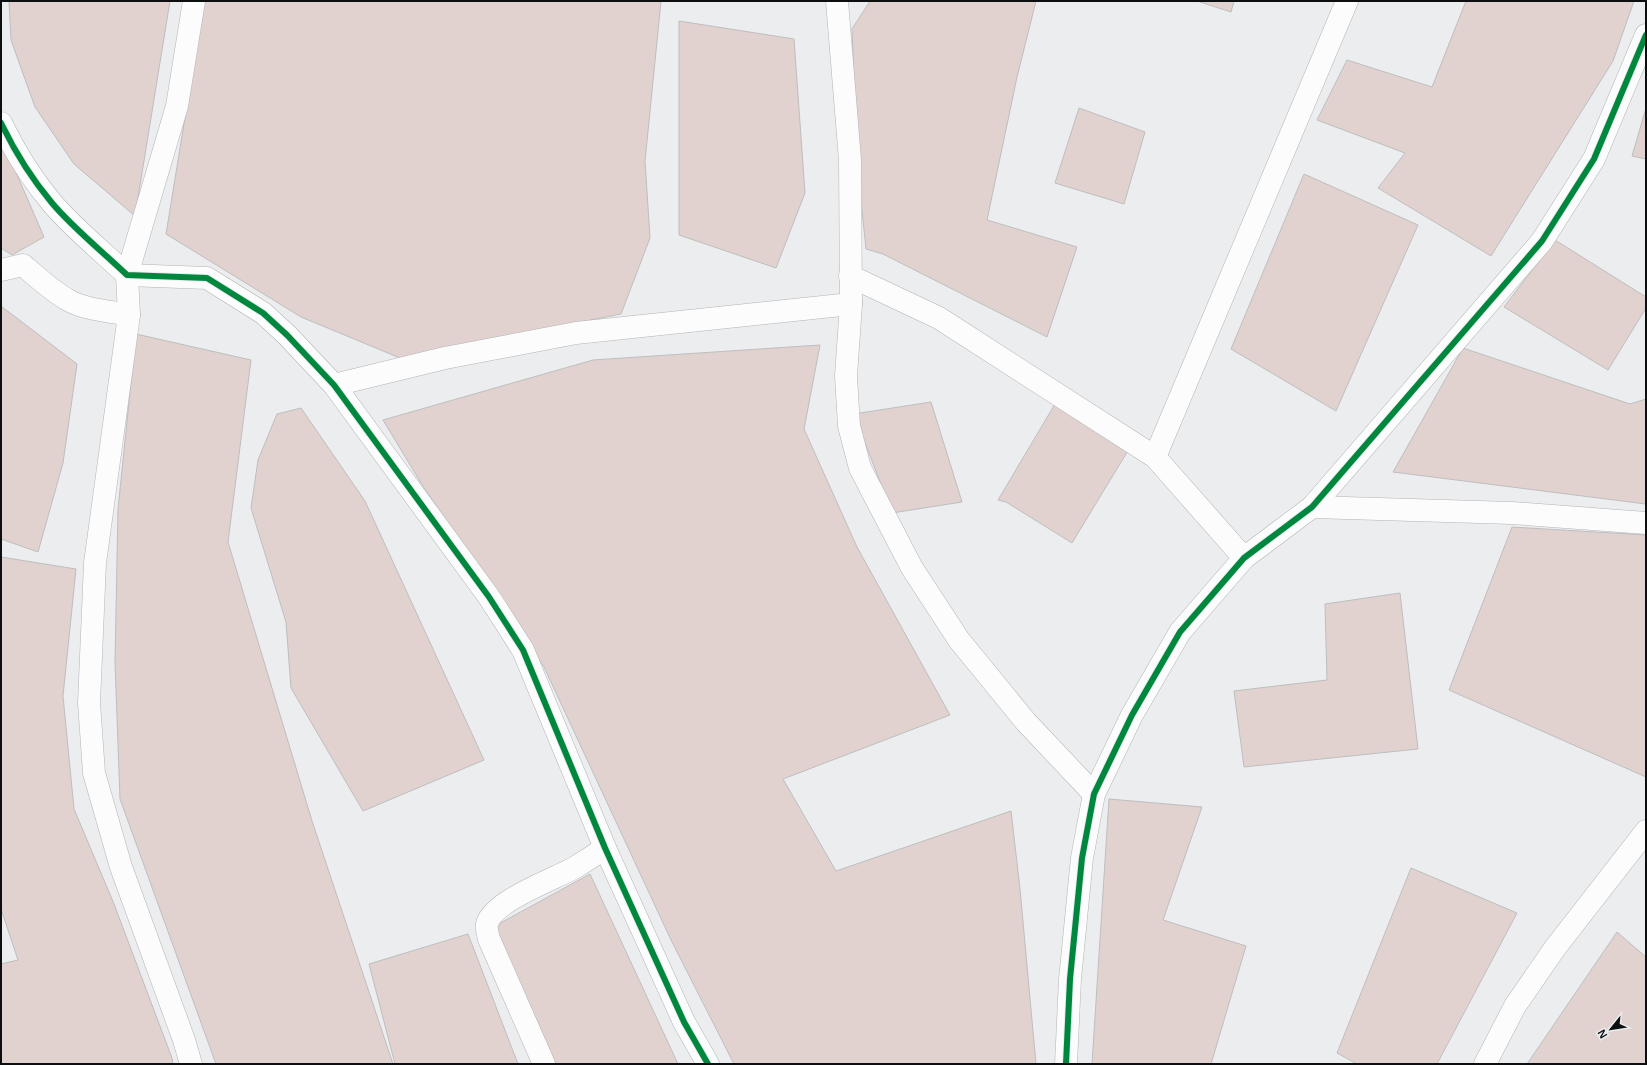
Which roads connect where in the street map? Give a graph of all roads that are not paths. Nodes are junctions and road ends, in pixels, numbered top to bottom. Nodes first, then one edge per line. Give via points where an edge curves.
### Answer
1 (194, 1) edge
2 (1347, 1) edge
3 (843, 6) edge
4 (1646, 35) edge
5 (1, 123) edge
6 (1, 270) edge
7 (127, 275) junction
8 (850, 276) junction
9 (851, 304) junction
10 (129, 315) junction
11 (334, 385) junction
12 (1155, 457) junction
13 (1312, 507) junction
14 (1646, 522) edge
15 (1244, 558) junction
16 (1094, 794) junction
17 (1646, 831) edge
18 (605, 848) junction
19 (191, 1064) edge
20 (544, 1064) edge
21 (708, 1064) edge
22 (1066, 1064) edge
23 (1485, 1064) edge

1 - 7 street via 177,106
2 - 12 street
3 - 8 street via 850,160
4 - 13 street via 1594,159 1542,241
5 - 7 street via 17,154 53,204
6 - 10 street via 23,266 69,301 89,308
7 - 10 street
7 - 11 street via 207,278 263,313
8 - 9 street
8 - 12 street via 939,318
9 - 11 street via 576,334 445,358
9 - 16 street via 846,376 849,426 860,468 912,568 959,640 1026,722
10 - 19 street via 95,562 88,703 94,773 121,867
11 - 18 street via 489,597 523,650
12 - 15 street
13 - 14 street via 1512,513
13 - 15 street
15 - 16 street via 1180,632 1132,715
16 - 22 street via 1082,858 1070,979
17 - 23 street via 1555,948 1515,1006
18 - 20 street via 573,869 516,896 492,915 487,924 489,940
18 - 21 street via 684,1022

